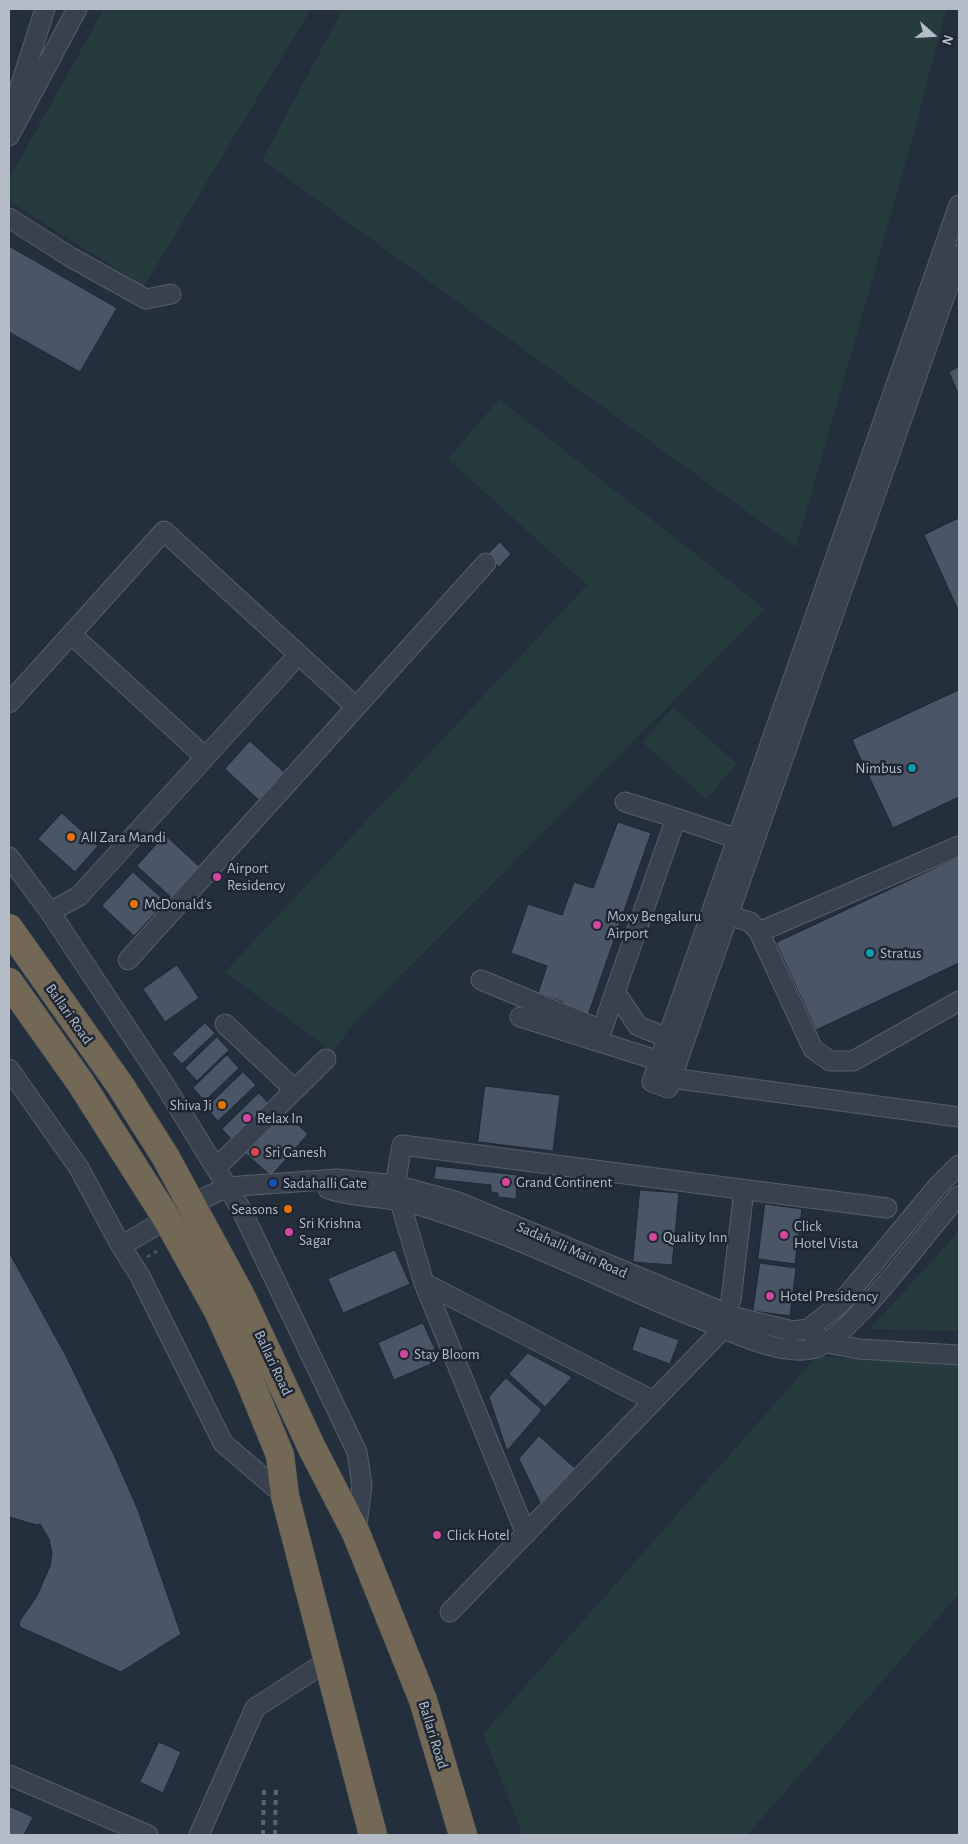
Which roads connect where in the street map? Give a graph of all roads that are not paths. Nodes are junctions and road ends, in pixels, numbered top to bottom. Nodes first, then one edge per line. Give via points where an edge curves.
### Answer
1 (45, 9) edge
2 (78, 9) edge
3 (9, 121) edge
4 (9, 136) edge
5 (959, 205) edge
6 (9, 218) edge
7 (959, 255) edge
8 (171, 294) dead end
9 (486, 563) dead end
10 (70, 634) junction
11 (299, 654) junction
12 (9, 703) edge
13 (356, 707) junction
14 (204, 756) junction
15 (625, 802) dead end
16 (676, 818) junction
17 (738, 839) junction
18 (959, 846) edge
19 (9, 857) edge
20 (50, 912) junction
21 (728, 915) junction
22 (9, 928) edge
23 (759, 932) junction
24 (128, 960) dead end
25 (481, 980) dead end
26 (9, 982) edge
27 (615, 992) junction
28 (959, 1001) edge
29 (520, 1017) dead end
30 (225, 1024) dead end
31 (600, 1036) junction
32 (668, 1038) junction
33 (326, 1059) dead end
34 (660, 1061) junction
35 (9, 1069) edge
36 (664, 1083) junction
37 (295, 1090) junction
38 (959, 1117) edge
39 (959, 1165) edge
40 (216, 1168) junction
41 (227, 1187) junction
42 (744, 1190) junction
43 (396, 1193) junction
44 (959, 1196) edge
45 (192, 1204) junction
46 (887, 1208) dead end
47 (166, 1219) junction
48 (121, 1246) junction
49 (424, 1283) junction
50 (664, 1297) junction
51 (731, 1300) dead end
52 (724, 1328) junction
53 (808, 1329) junction
54 (827, 1343) junction
55 (959, 1355) edge
56 (654, 1401) junction
57 (285, 1496) junction
58 (356, 1533) junction
59 (526, 1534) junction
60 (450, 1612) dead end
61 (329, 1660) junction
62 (9, 1775) edge
63 (148, 1835) edge
64 (199, 1835) edge
65 (373, 1835) edge
66 (463, 1835) edge

1 - 3 street
2 - 4 street
5 - 17 street
6 - 8 street via 146,299
7 - 21 street
9 - 13 street
10 - 11 street via 164,531
10 - 12 street
10 - 14 street
11 - 13 street
11 - 14 street
13 - 24 street
14 - 20 street via 79,896
15 - 16 street
16 - 17 street
16 - 27 street
17 - 32 street
18 - 23 street
19 - 20 street
20 - 40 street
21 - 23 street via 750,922
21 - 36 street
22 - 45 highway, Ballari Road via 120,1085
23 - 28 street via 813,1049 830,1062 853,1061
25 - 31 street
26 - 47 highway, Ballari Road via 80,1082
27 - 31 street
27 - 32 street via 638,1026
29 - 31 street
30 - 37 street
31 - 34 street
32 - 34 street
33 - 37 street
34 - 36 street
35 - 48 street via 80,1168
36 - 38 street
37 - 40 street
39 - 53 street via 839,1305
40 - 41 street
41 - 43 street, Sadahalli Main Road via 308,1182 333,1191
41 - 45 street
41 - 58 street via 284,1297 357,1452 362,1485
42 - 43 street via 402,1145
42 - 46 street
42 - 51 street
43 - 49 street
43 - 50 street, Sadahalli Main Road
44 - 54 street via 851,1323
45 - 47 street
45 - 58 highway, Ballari Road via 241,1296
47 - 48 street
47 - 57 highway, Ballari Road via 218,1311 248,1377 280,1454
48 - 57 street via 140,1276 223,1444
49 - 56 street
49 - 59 street
50 - 52 street, Sadahalli Main Road
50 - 53 street, Sadahalli Main Road via 793,1331
52 - 54 street, Sadahalli Main Road via 794,1352
52 - 56 street
53 - 54 street, Sadahalli Main Road
54 - 55 street, Sadahalli Main Road via 860,1349
56 - 59 street
57 - 61 highway, Ballari Road
58 - 66 highway, Ballari Road via 423,1700
59 - 60 street
61 - 64 street via 255,1708
61 - 65 highway, Ballari Road
62 - 63 street

